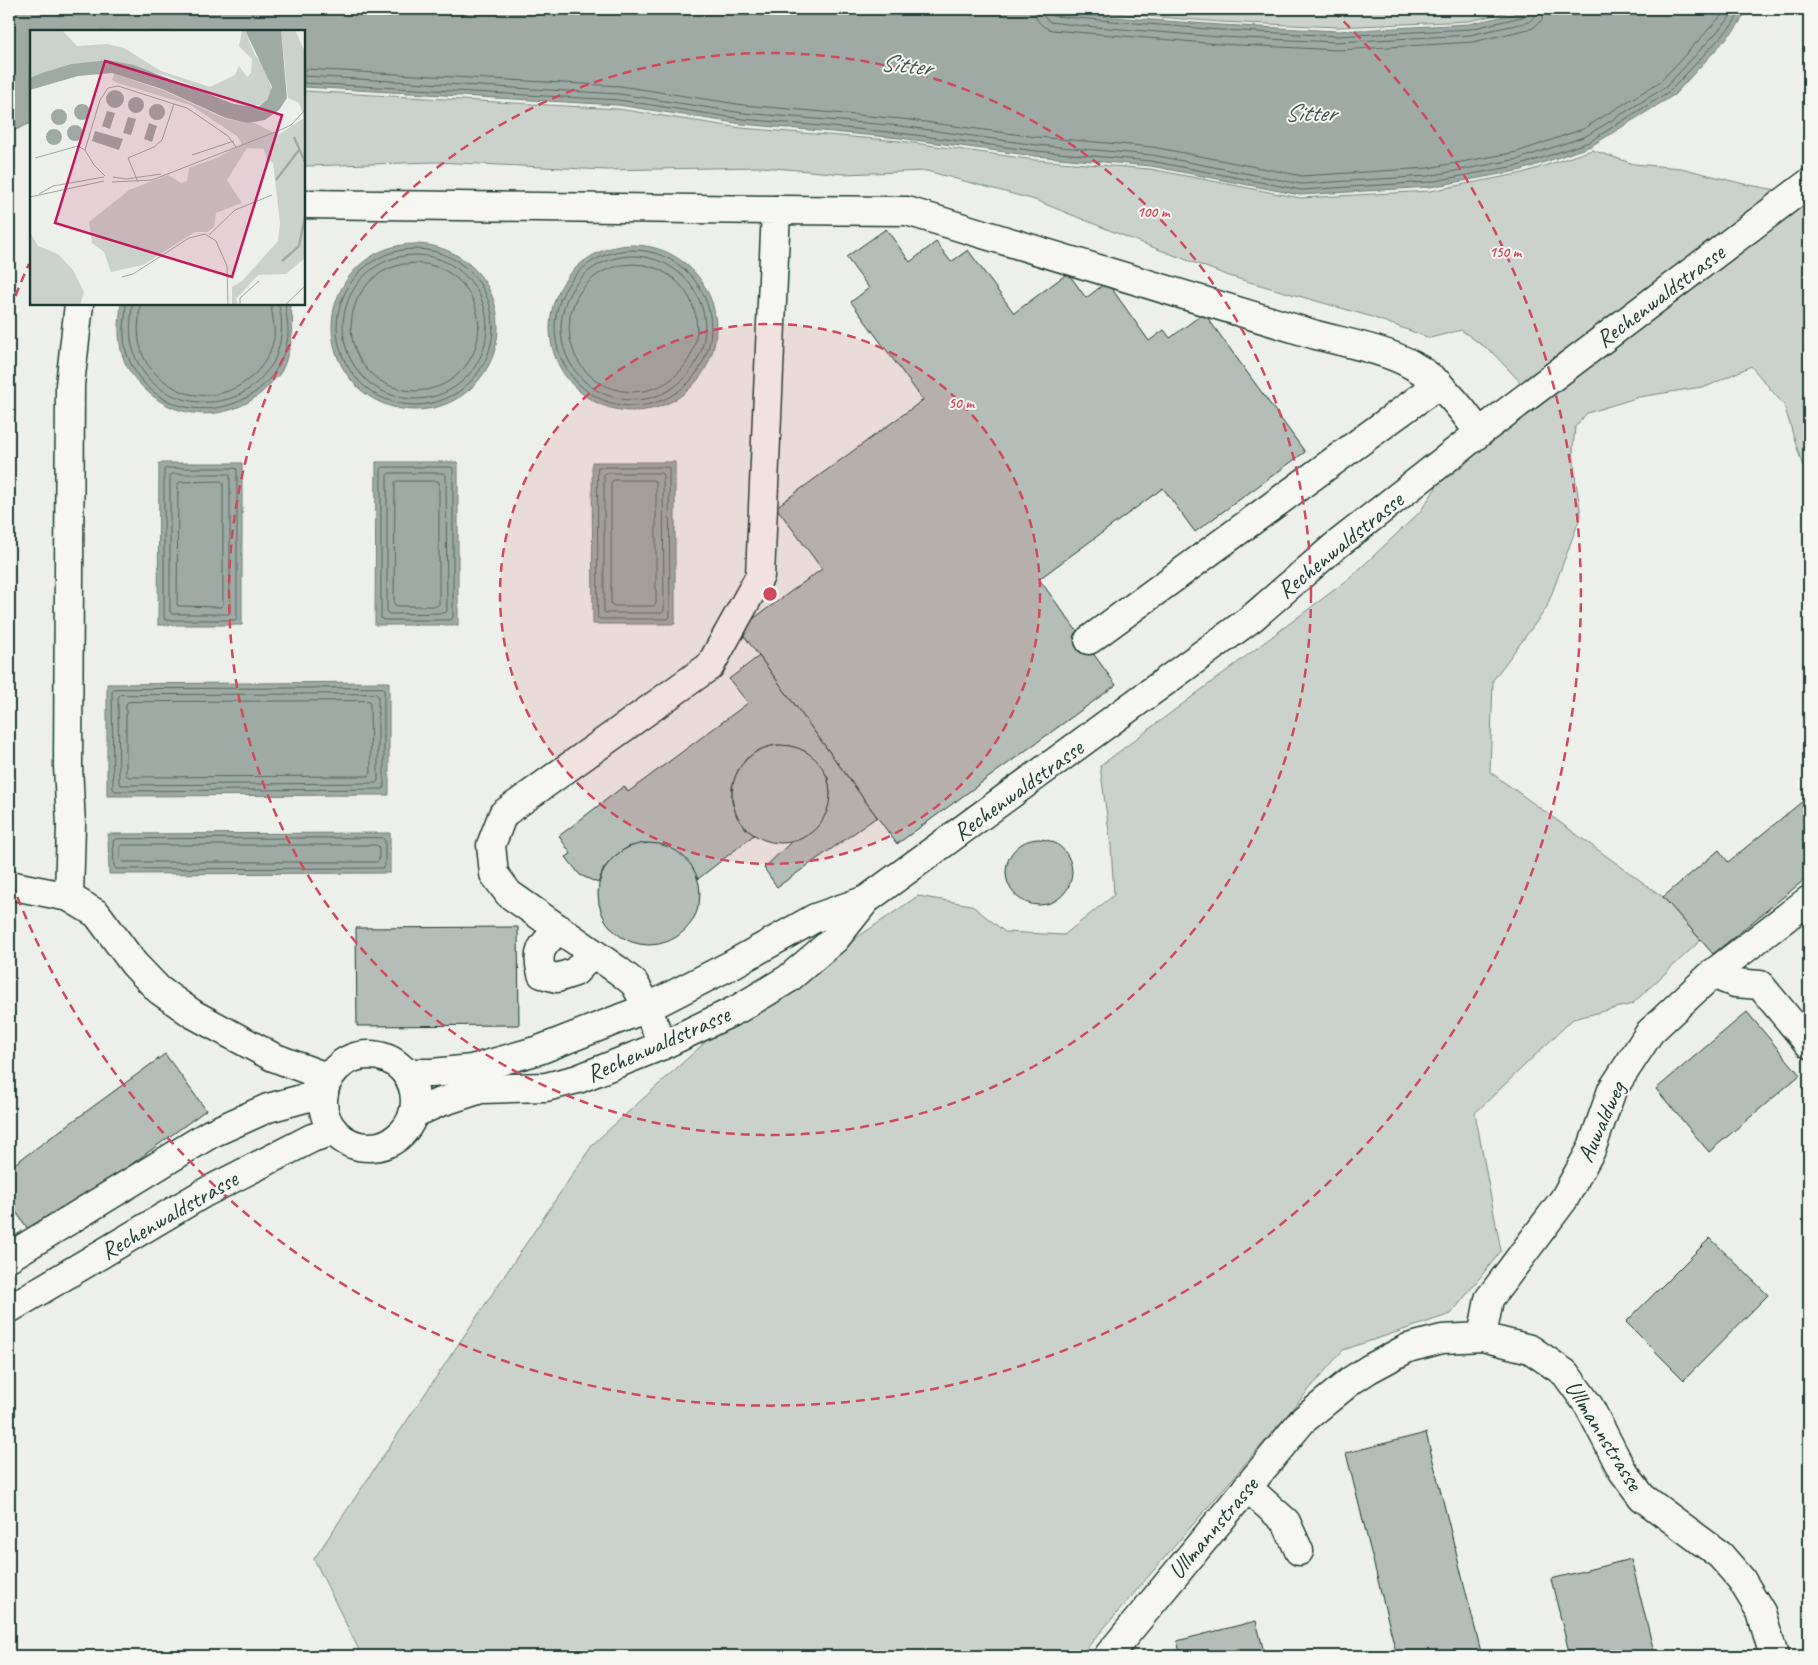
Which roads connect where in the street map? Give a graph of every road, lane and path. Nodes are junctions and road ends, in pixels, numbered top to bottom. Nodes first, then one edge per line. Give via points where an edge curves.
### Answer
1 (1809, 183) edge
2 (305, 204) edge
3 (776, 210) junction
4 (79, 305) edge
5 (1439, 384) junction
6 (1479, 433) junction
7 (1089, 640) dead end
8 (9, 885) edge
9 (69, 897) junction
10 (866, 900) junction
11 (1809, 900) edge
12 (560, 929) junction
13 (1748, 947) junction
14 (593, 953) junction
15 (1712, 974) junction
16 (1760, 985) junction
17 (647, 1008) junction
18 (1809, 1044) edge
19 (663, 1045) junction
20 (406, 1073) junction
21 (327, 1086) junction
22 (413, 1114) junction
23 (334, 1131) junction
24 (9, 1257) edge
25 (9, 1309) edge
26 (1482, 1337) junction
27 (1247, 1487) junction
28 (1299, 1551) dead end
29 (1108, 1656) edge
30 (1774, 1656) edge

1 - 6 street, Rechenwaldstrasse
2 - 3 street
3 - 5 street via 907,211 1316,335 1372,349 1412,364
3 - 12 street via 760,576 710,666 503,814 491,845 494,874 508,894
4 - 9 street via 70,385
5 - 6 street
5 - 7 street
6 - 10 street, Rechenwaldstrasse via 1334,547 1252,618
8 - 9 street
9 - 21 street via 97,914 134,964 159,990 193,1014
10 - 17 street, Rechenwaldstrasse via 815,918
10 - 19 street, Rechenwaldstrasse via 834,939 788,979 738,1009
11 - 13 street, Auwaldweg
12 - 14 street
12 - 14 street via 542,945 538,960 542,974 557,978 575,972
13 - 15 street, Auwaldweg
13 - 16 street
14 - 17 street via 634,983
15 - 16 street via 1735,984
15 - 26 street, Auwaldweg via 1650,1032 1612,1090 1592,1150 1564,1199 1489,1299
16 - 18 street
17 - 19 street
17 - 20 street, Rechenwaldstrasse via 539,1050 472,1069
19 - 22 street, Rechenwaldstrasse via 578,1080 546,1087 481,1089
20 - 21 street via 395,1063 368,1055 340,1066
20 - 22 street via 416,1100
21 - 23 street via 323,1109
21 - 24 street via 210,1134
22 - 23 street via 397,1138 384,1145 368,1147 353,1144
23 - 25 street, Rechenwaldstrasse via 312,1138 204,1192
26 - 27 street, Ullmannstrasse via 1442,1339 1408,1348 1369,1369 1302,1422
26 - 30 street, Ullmannstrasse via 1530,1348 1565,1373 1589,1406 1622,1470 1642,1497 1720,1555 1740,1579 1761,1612
27 - 28 street via 1286,1522
27 - 29 street, Ullmannstrasse

